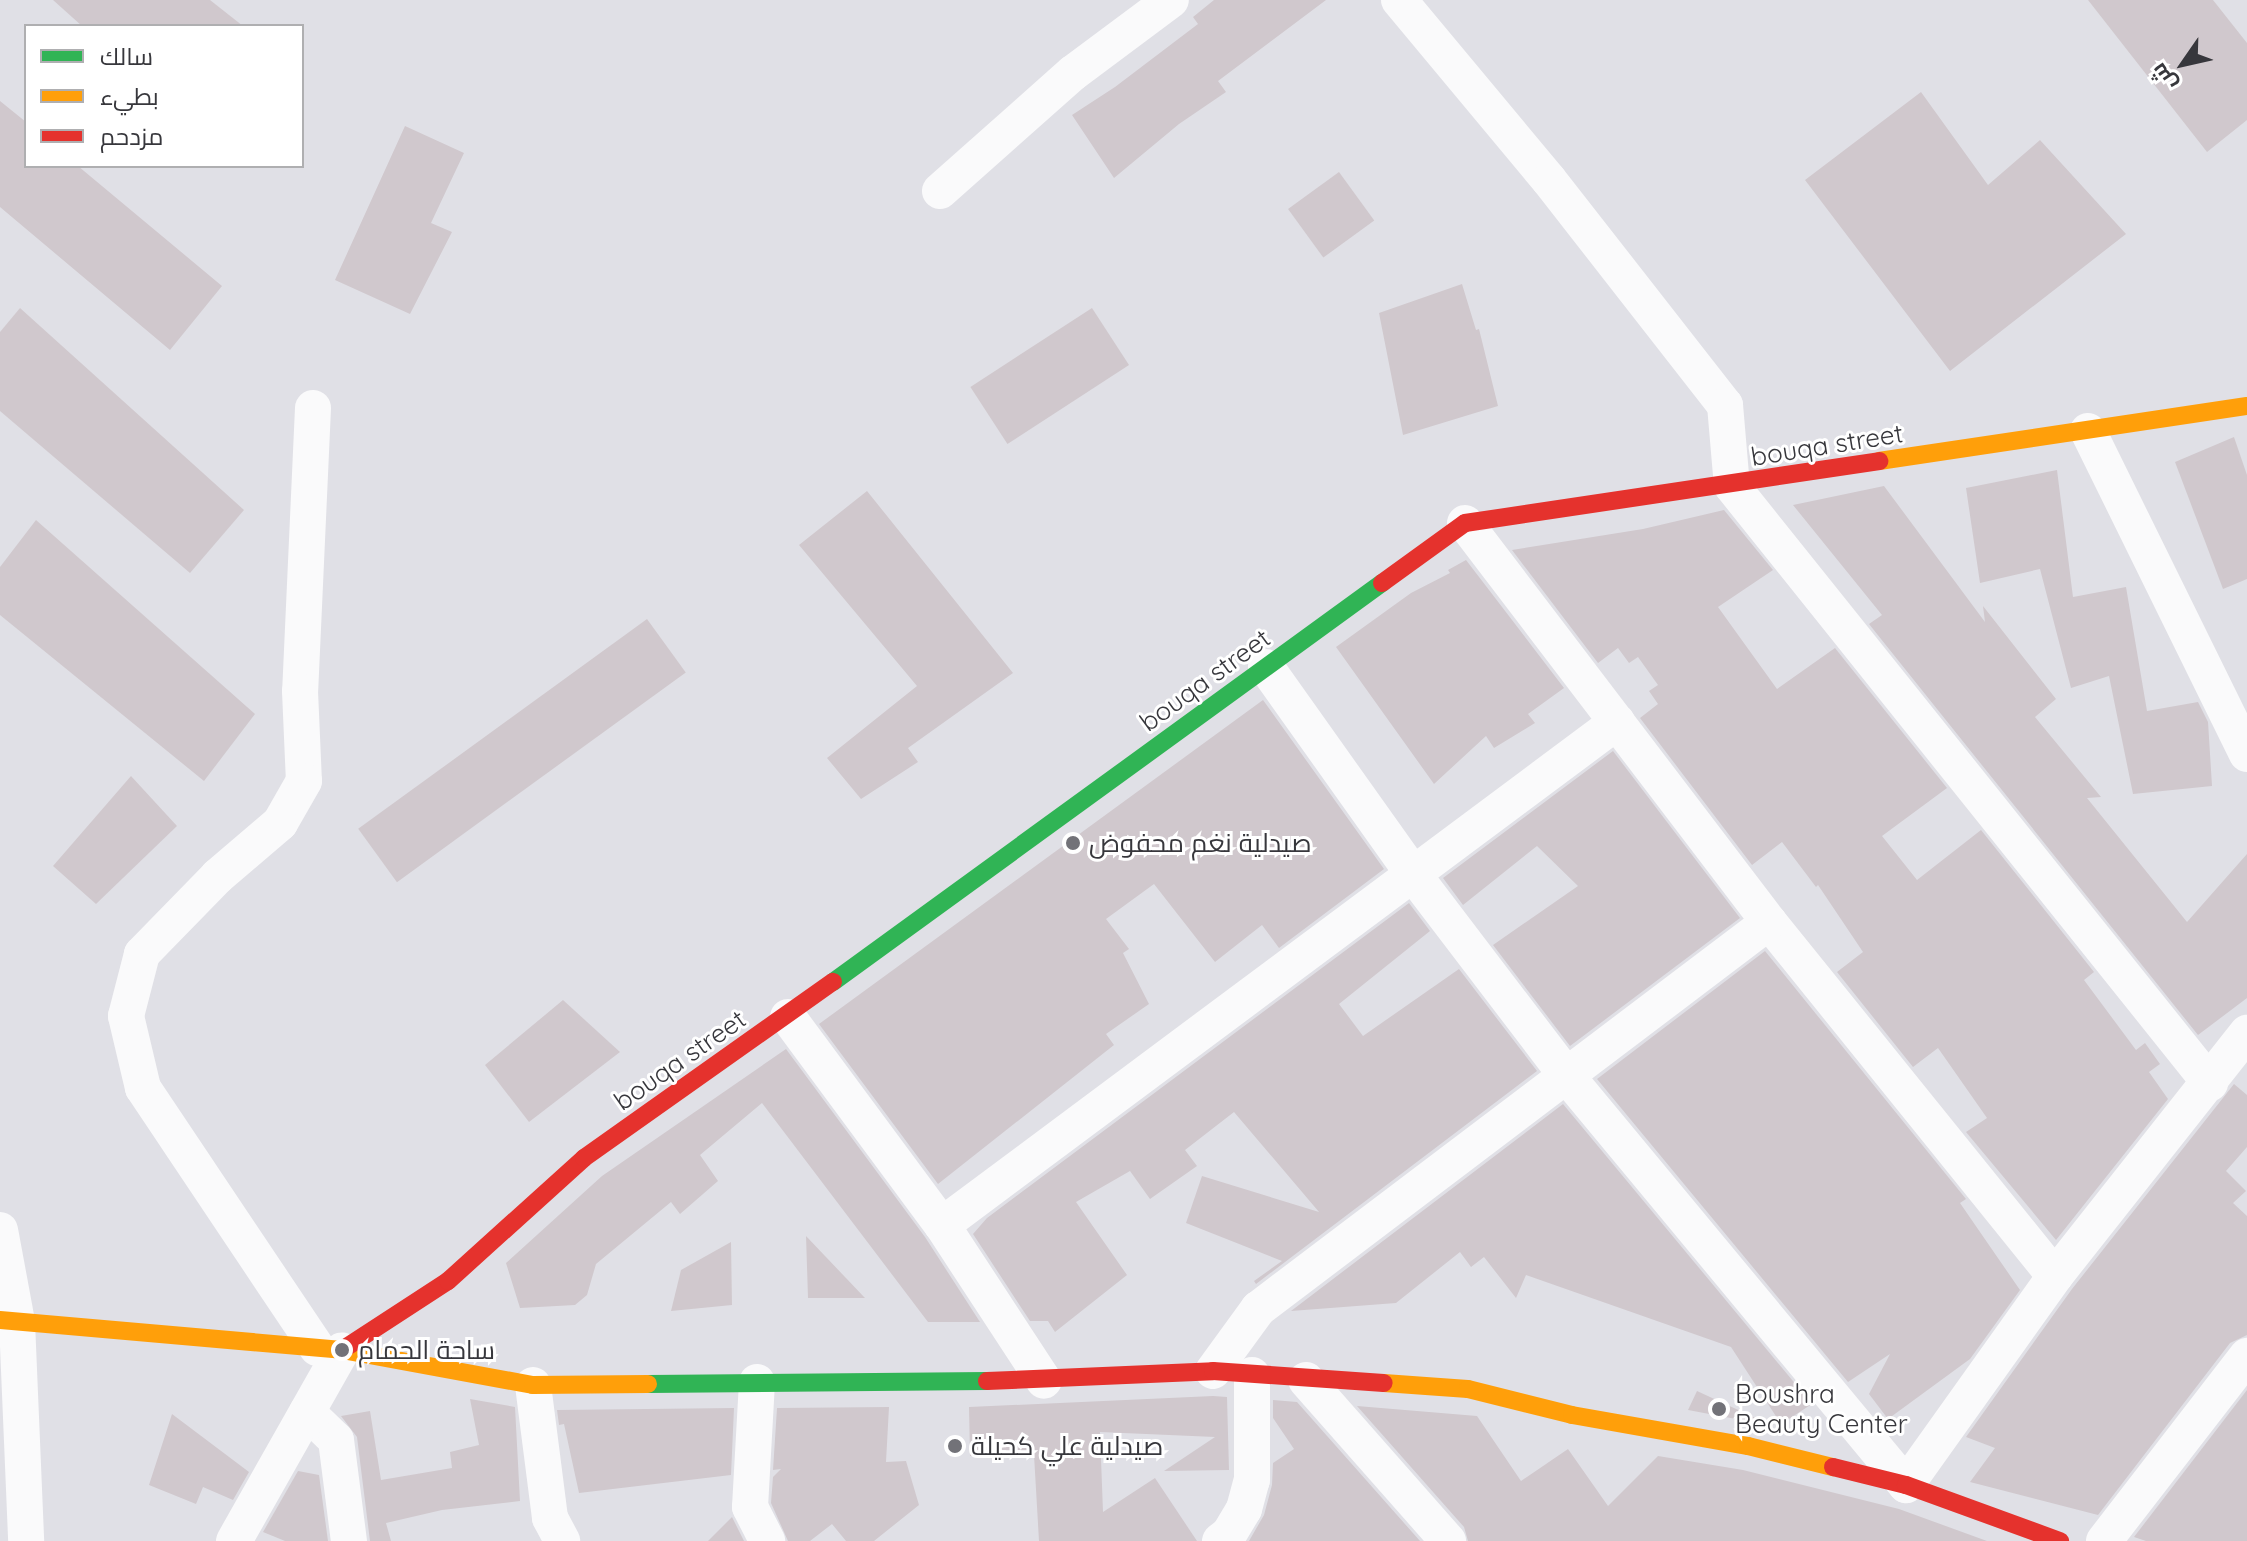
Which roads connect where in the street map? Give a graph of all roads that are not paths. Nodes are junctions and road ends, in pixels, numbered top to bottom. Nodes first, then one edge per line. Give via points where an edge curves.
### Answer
1 (1171, 0) edge
2 (1399, 0) edge
3 (940, 191) dead end
4 (2247, 406) edge
5 (313, 408) dead end
6 (2088, 431) junction
7 (1732, 486) junction
8 (1465, 523) junction
9 (1266, 667) junction
10 (1617, 722) junction
11 (2247, 754) edge
12 (1413, 874) junction
13 (1769, 922) junction
14 (788, 1017) junction
15 (2247, 1033) edge
16 (1566, 1075) junction
17 (2210, 1083) junction
18 (942, 1225) junction
19 (0, 1230) edge
20 (2055, 1276) junction
21 (9, 1321) edge
22 (330, 1349) junction
23 (2247, 1356) edge
24 (1213, 1371) junction
25 (1252, 1375) junction
26 (1306, 1380) junction
27 (1044, 1381) junction
28 (757, 1382) junction
29 (533, 1385) junction
30 (307, 1412) junction
31 (1906, 1485) junction
32 (26, 1541) edge
33 (234, 1541) edge
34 (349, 1541) edge
35 (562, 1541) edge
36 (767, 1541) edge
37 (1220, 1541) edge
38 (1448, 1541) edge
39 (2060, 1541) edge
40 (2104, 1541) edge

1 - 3 street via 1073,73
2 - 7 street via 1725,405
4 - 6 street, bouqa street
5 - 22 street via 300,691 304,781 280,823 218,876 142,954 126,1016 143,1088
6 - 7 street, bouqa street
6 - 11 street
7 - 8 street, bouqa street
7 - 17 street
8 - 9 street, bouqa street
8 - 10 street
9 - 12 street
9 - 14 street, bouqa street
10 - 12 street
10 - 13 street
12 - 16 street
12 - 18 street
13 - 16 street
13 - 20 street
14 - 18 street
14 - 22 street, bouqa street via 584,1158 448,1281
15 - 17 street
16 - 24 street via 1258,1309
16 - 31 street
17 - 20 street
18 - 27 street
19 - 21 street
20 - 31 street
21 - 22 street
21 - 32 street
22 - 29 street
22 - 30 street
23 - 40 street
24 - 25 street
24 - 27 street
25 - 26 street
25 - 37 street via 1252,1480 1244,1509
26 - 31 street via 1468,1389 1572,1415 1748,1446
26 - 38 street
27 - 28 street
28 - 29 street
28 - 36 street via 750,1507
29 - 35 street via 550,1518
30 - 33 street
30 - 34 street via 336,1440
31 - 39 street

